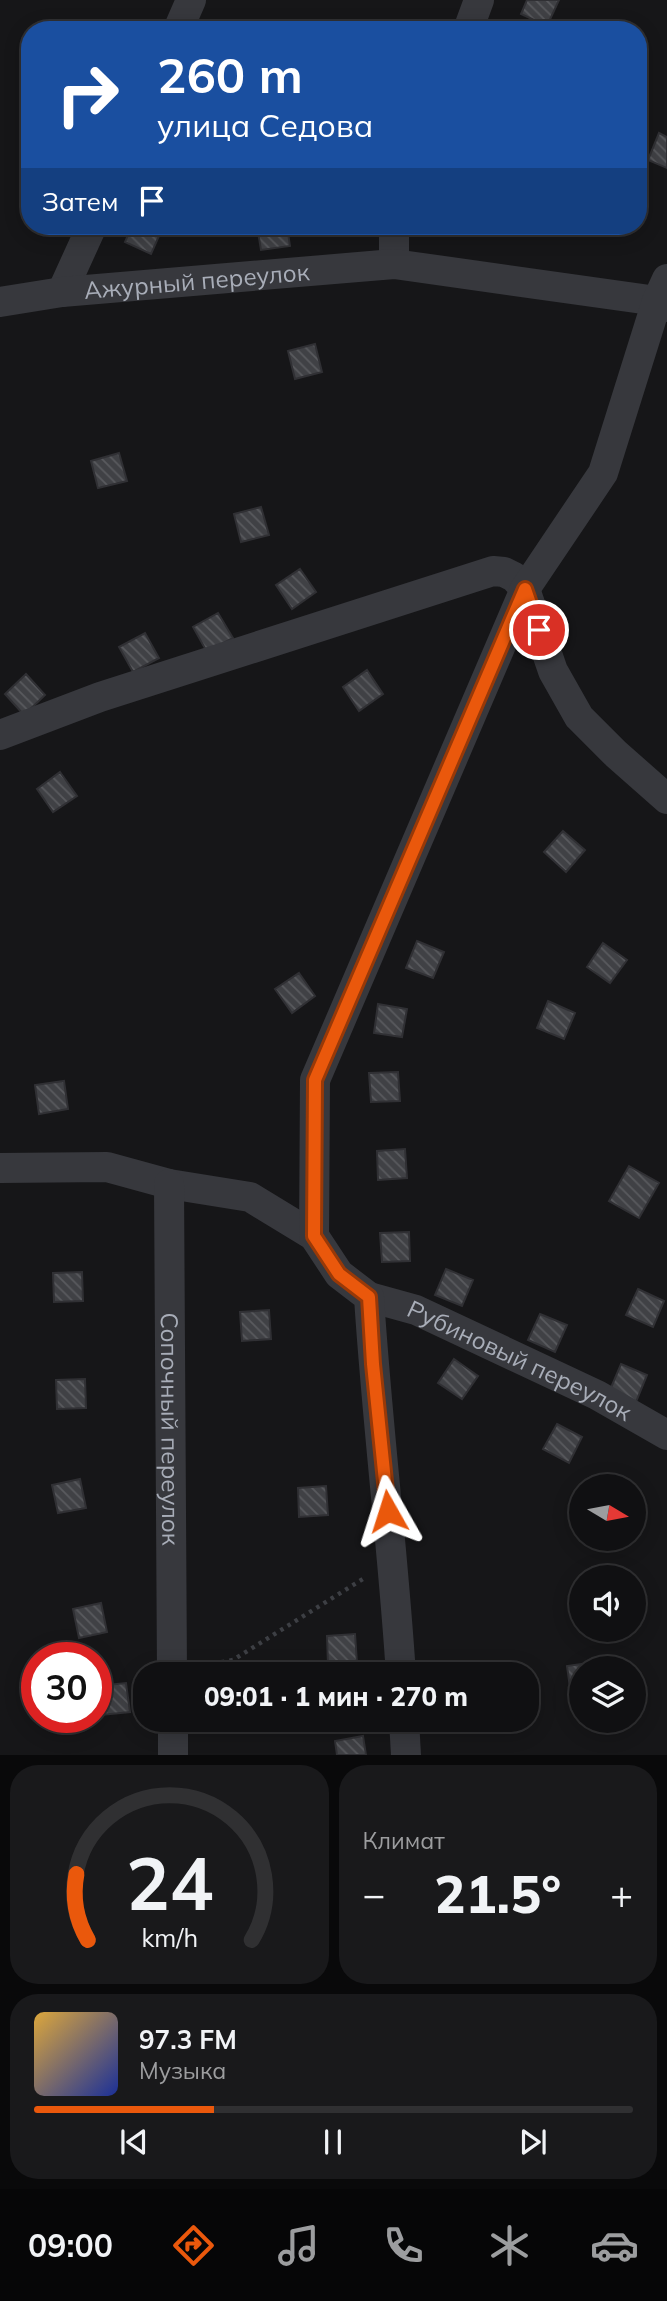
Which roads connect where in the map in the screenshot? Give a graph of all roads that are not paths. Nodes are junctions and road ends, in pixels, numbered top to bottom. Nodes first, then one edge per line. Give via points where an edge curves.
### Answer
1 (191, 0) edge
2 (479, 0) edge
3 (182, 21) edge
4 (471, 21) edge
5 (88, 235) edge
6 (394, 235) edge
7 (394, 264) junction
8 (62, 292) junction
9 (664, 295) edge
10 (0, 302) edge
11 (525, 589) junction
12 (0, 735) edge
13 (667, 799) edge
14 (0, 1168) edge
15 (169, 1184) junction
16 (314, 1236) junction
17 (369, 1297) junction
18 (667, 1435) edge
19 (172, 1662) edge
20 (400, 1662) edge
21 (173, 1732) edge
22 (405, 1732) edge
23 (173, 1755) edge
24 (406, 1755) edge

1 - 3 street
2 - 4 street
5 - 8 street
6 - 7 street
7 - 8 street, Ажурный переулок
7 - 9 street, Ажурный переулок
8 - 10 street, Ажурный переулок
9 - 11 street via 603,473
11 - 12 street via 514,577 494,571 100,697
11 - 13 street via 552,671 579,717
11 - 16 street via 315,1080
14 - 15 street via 107,1167
15 - 16 street via 250,1197
15 - 19 street, Сопочный переулок
16 - 17 street via 339,1274
17 - 18 street, Рубиновый переулок via 416,1310 597,1395
17 - 20 street
21 - 23 street
22 - 24 street

